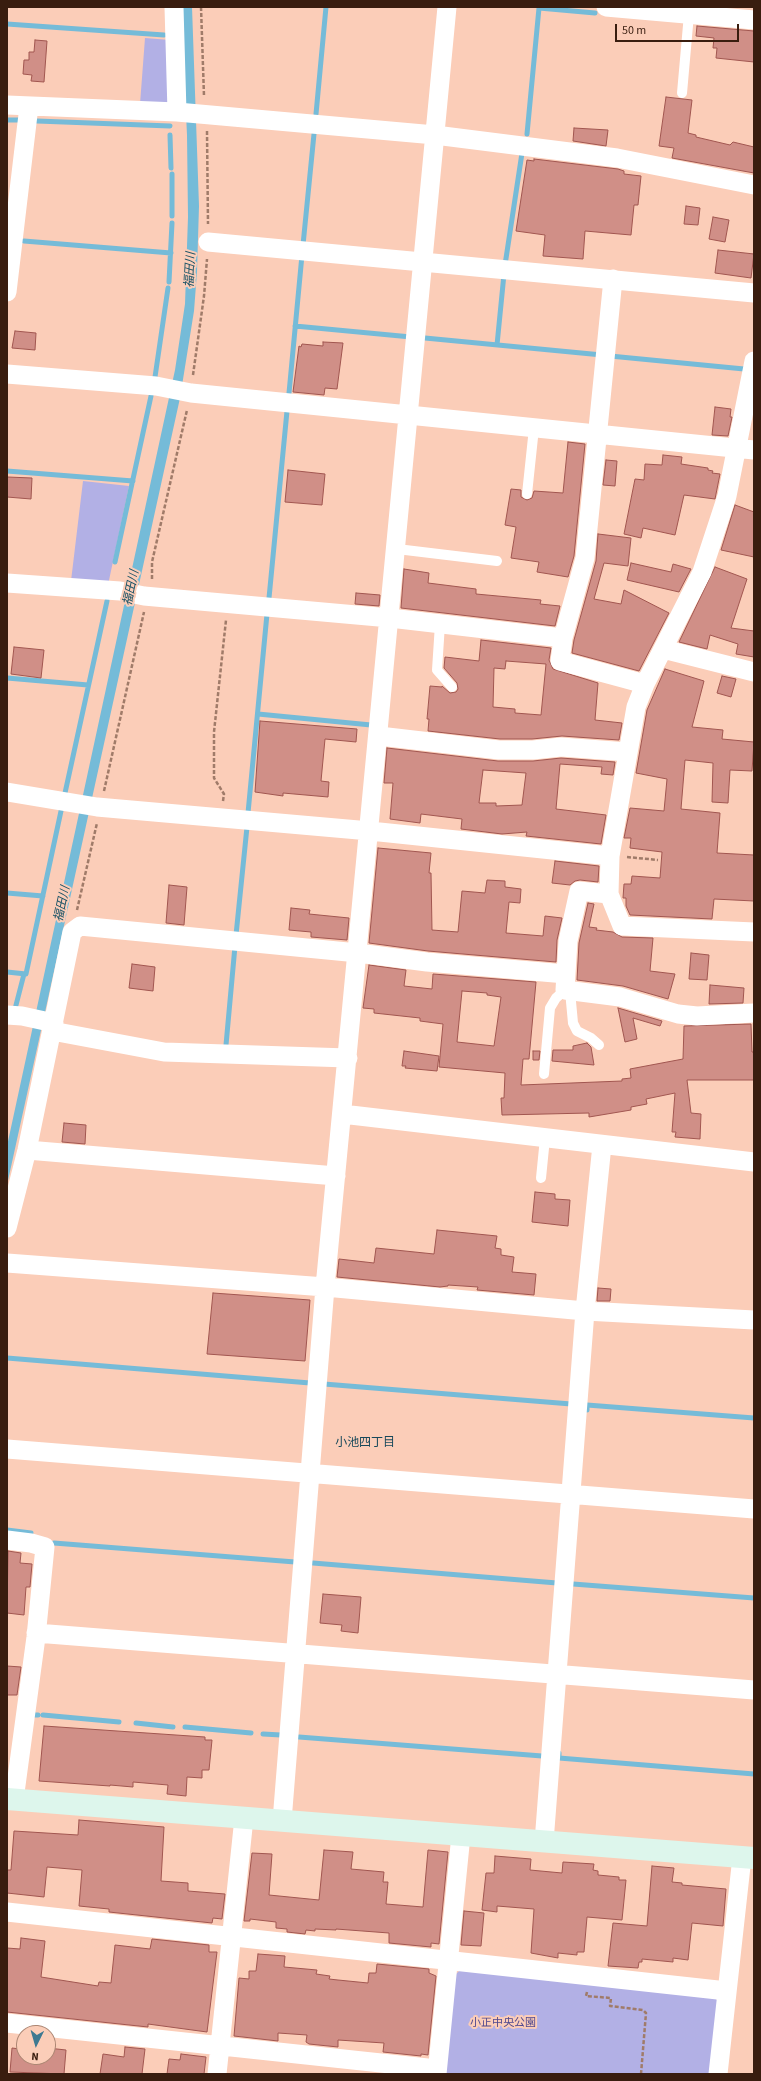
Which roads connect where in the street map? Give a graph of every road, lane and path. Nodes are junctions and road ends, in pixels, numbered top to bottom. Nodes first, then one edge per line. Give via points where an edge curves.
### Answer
1 (174, 7) edge
2 (201, 7) edge
3 (447, 7) edge
4 (606, 7) edge
5 (689, 14) junction
6 (754, 20) edge
7 (682, 93) dead end
8 (7, 105) edge
9 (29, 106) junction
10 (178, 112) junction
11 (204, 114) junction
12 (435, 135) junction
13 (754, 185) edge
14 (208, 242) junction
15 (424, 262) junction
16 (613, 279) junction
17 (7, 292) edge
18 (754, 293) edge
19 (754, 361) edge
20 (7, 374) edge
21 (189, 393) junction
22 (410, 416) junction
23 (534, 428) junction
24 (599, 434) junction
25 (745, 449) edge
26 (526, 494) dead end
27 (397, 549) junction
28 (497, 561) dead end
29 (7, 583) edge
30 (148, 596) junction
31 (228, 603) junction
32 (390, 618) junction
33 (440, 624) junction
34 (563, 638) junction
35 (663, 650) junction
36 (754, 672) edge
37 (645, 684) junction
38 (452, 687) dead end
39 (379, 736) junction
40 (628, 752) junction
41 (7, 792) edge
42 (99, 807) junction
43 (222, 818) junction
44 (370, 831) junction
45 (610, 856) junction
46 (658, 860) dead end
47 (609, 894) junction
48 (72, 932) junction
49 (754, 932) edge
50 (358, 953) junction
51 (567, 985) junction
52 (754, 1013) edge
53 (7, 1015) edge
54 (52, 1026) junction
55 (599, 1045) dead end
56 (348, 1058) junction
57 (544, 1074) dead end
58 (342, 1114) junction
59 (546, 1138) junction
60 (602, 1145) junction
61 (27, 1150) junction
62 (754, 1162) edge
63 (336, 1176) junction
64 (541, 1178) dead end
65 (7, 1228) edge
66 (7, 1263) edge
67 (325, 1287) junction
68 (585, 1311) junction
69 (754, 1320) edge
70 (7, 1449) edge
71 (310, 1474) junction
72 (571, 1494) junction
73 (754, 1509) edge
74 (7, 1540) edge
75 (36, 1633) junction
76 (296, 1653) junction
77 (557, 1674) junction
78 (754, 1690) edge
79 (11, 1799) edge
80 (244, 1818) junction
81 (282, 1821) junction
82 (461, 1835) junction
83 (544, 1842) junction
84 (748, 1858) edge
85 (7, 1912) edge
86 (231, 1937) junction
87 (448, 1961) junction
88 (588, 1976) junction
89 (727, 1991) junction
90 (7, 2023) edge
91 (220, 2046) junction
92 (437, 2071) edge
93 (217, 2074) edge
94 (641, 2074) edge
95 (718, 2074) edge

1 - 10 street
2 - 11 path
3 - 12 street
4 - 5 street
5 - 6 street
5 - 7 lane
8 - 9 street
9 - 10 street
9 - 17 street
10 - 11 street
11 - 12 street
11 - 14 path via 207,139
12 - 13 street via 617,158
12 - 15 street
14 - 15 street
14 - 21 path via 203,303
15 - 16 street
15 - 22 street
16 - 18 street
16 - 24 street
19 - 25 street
20 - 21 street via 166,388
21 - 22 street
21 - 30 path via 152,562
22 - 23 street
22 - 27 street
23 - 24 street
23 - 26 lane
24 - 25 street
24 - 34 street via 585,558
25 - 35 street via 726,496 702,572
27 - 28 lane
27 - 32 street
29 - 30 street
30 - 31 street
30 - 42 path
31 - 32 street
31 - 43 path via 214,732 214,778 224,794
32 - 33 street
32 - 39 street
33 - 34 street
33 - 38 lane via 437,670
34 - 37 street via 560,661
35 - 36 street
35 - 37 street
37 - 40 street via 636,707
39 - 40 street via 499,750 561,747
39 - 44 street
40 - 45 street
41 - 42 street
42 - 43 street
42 - 48 path
43 - 44 street
44 - 45 street
44 - 50 street
45 - 46 path
45 - 47 street
47 - 49 street via 622,926
47 - 51 street via 579,891 568,941
48 - 50 street via 80,926
48 - 54 street
50 - 51 street
50 - 56 street
51 - 52 street via 678,1014 697,1016
51 - 55 lane via 573,1023 577,1031
51 - 57 lane via 550,1008
53 - 54 street
54 - 56 street via 158,1052
54 - 61 street
56 - 58 street
58 - 59 street
58 - 63 street
59 - 60 street
59 - 64 lane
60 - 62 street
60 - 68 street
61 - 63 street
61 - 65 street
63 - 67 street
66 - 67 street
67 - 68 street
67 - 71 street
68 - 69 street
68 - 72 street
70 - 71 street
71 - 72 street
71 - 76 street
72 - 73 street
72 - 77 street
74 - 75 street via 45,1547
75 - 76 street
75 - 79 street
76 - 77 street
76 - 81 street
77 - 78 street
77 - 83 street
79 - 80 street
80 - 81 street
80 - 86 street
81 - 82 street
82 - 83 street
82 - 87 street
83 - 84 street
84 - 89 street
85 - 86 street
86 - 87 street
86 - 91 street
87 - 88 street
87 - 92 street
88 - 89 street
88 - 94 path via 586,1996 610,1998 610,2006 643,2010 646,2013
89 - 95 street
90 - 91 street
91 - 92 street
91 - 93 street

